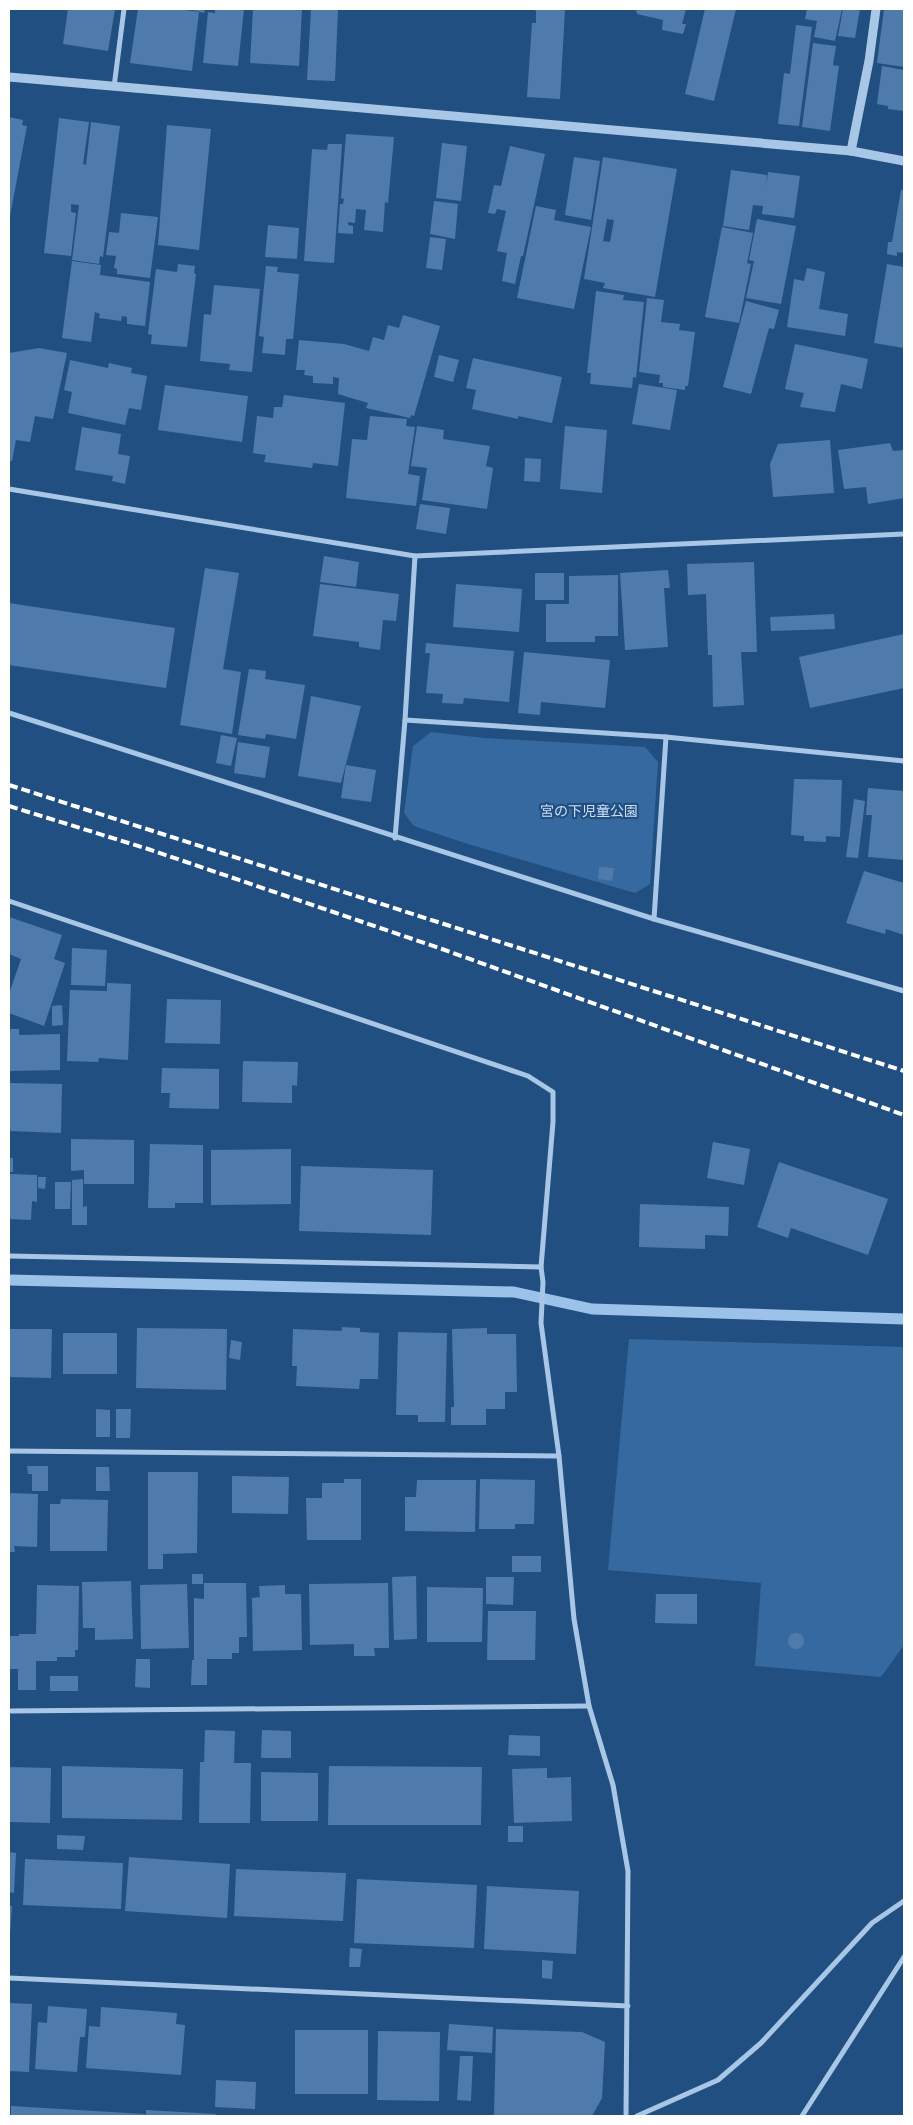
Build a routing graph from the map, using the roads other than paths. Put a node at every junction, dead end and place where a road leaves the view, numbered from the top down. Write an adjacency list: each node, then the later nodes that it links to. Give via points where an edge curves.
1 (124, 9): 4 (street)
2 (876, 9): 5 (street)
3 (9, 77): 4 (street)
4 (114, 87): 5 (street)
5 (851, 151): 6 (street)
6 (904, 161)
7 (9, 489): 9 (street)
8 (904, 534): 9 (street)
9 (415, 556): 11 (street)
10 (9, 713): 14 (street)
11 (405, 720): 12 (street); 14 (street)
12 (666, 738): 13 (street); 16 (street)
13 (904, 761)
14 (395, 838): 16 (street)
15 (9, 901): 19 (street, via 528,1076 553,1092)
16 (654, 919): 17 (street)
17 (904, 991)
18 (9, 1256): 19 (street)
19 (541, 1267): 21 (street, via 541,1323)
20 (9, 1451): 21 (street)
21 (559, 1456): 22 (street, via 574,1619)
22 (589, 1706): 23 (street); 27 (street, via 613,1785 628,1871)
23 (9, 1711)
24 (904, 1900): 29 (street, via 872,1923 761,2043 718,2080)
25 (904, 1958): 30 (street)
26 (9, 1978): 27 (street)
27 (628, 2006): 28 (street)
28 (626, 2116)
29 (638, 2116)
30 (802, 2116)

